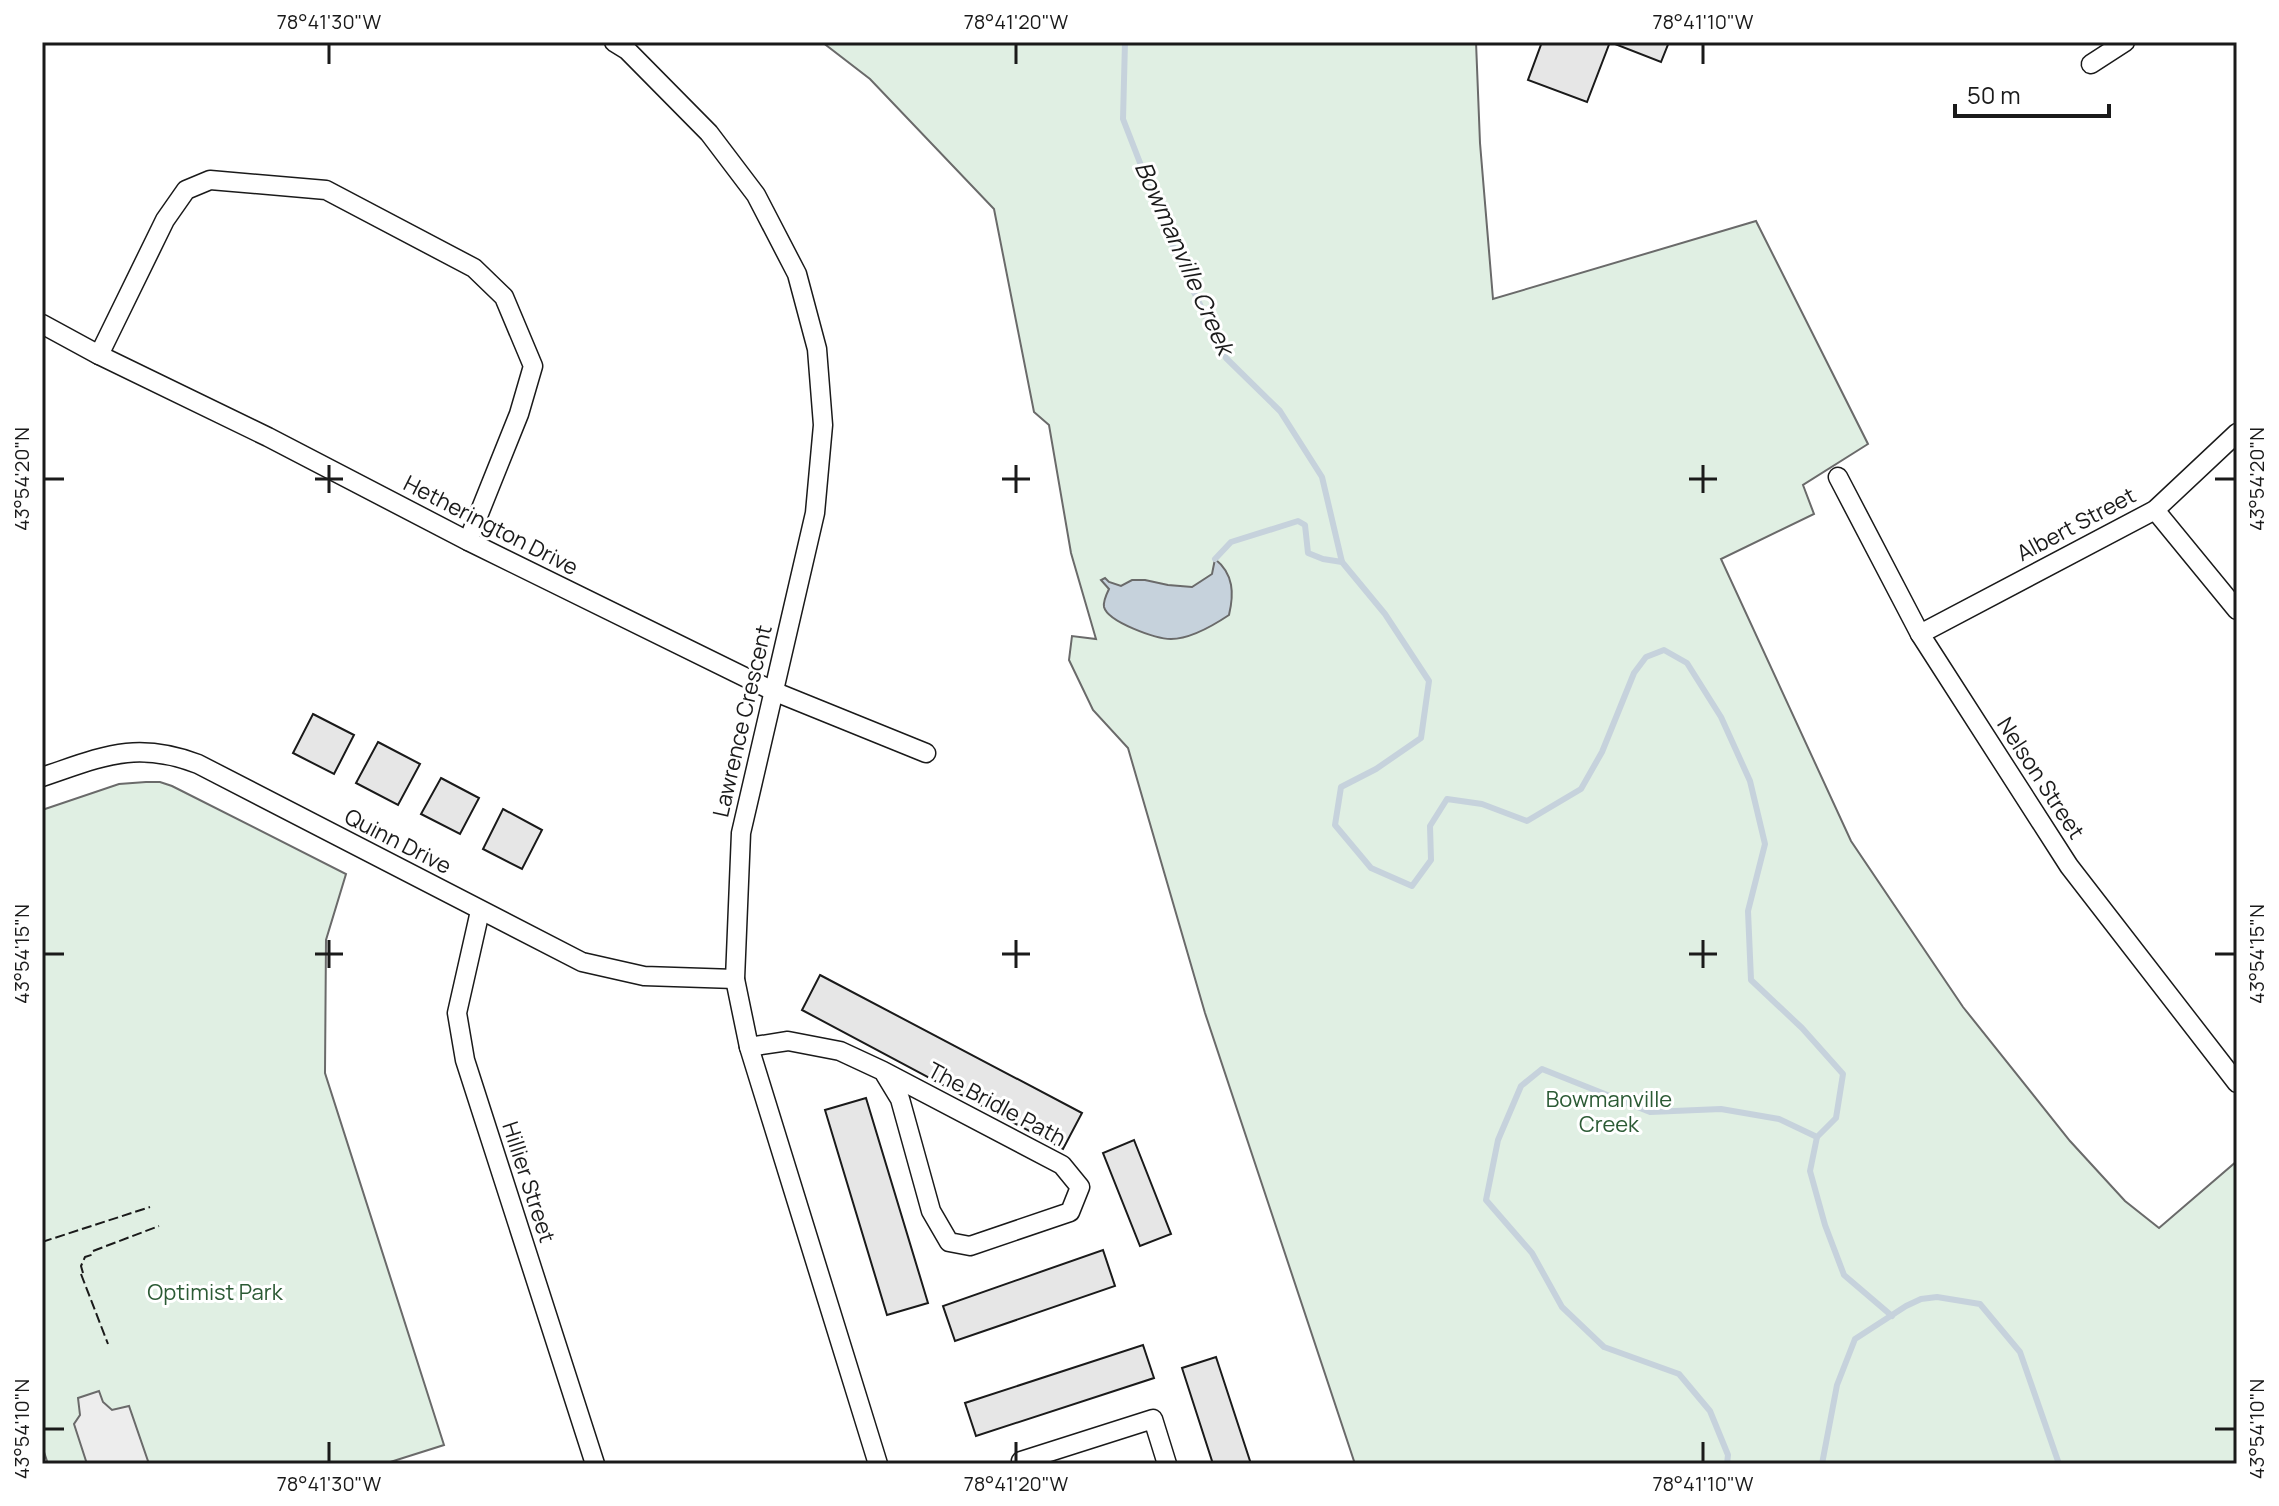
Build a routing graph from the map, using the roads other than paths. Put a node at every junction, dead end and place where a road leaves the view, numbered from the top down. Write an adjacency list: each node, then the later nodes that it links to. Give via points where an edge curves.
1 (614, 42): 12 (street, Lawrence Crescent, via 709,133 756,195 797,274 817,349 823,425 815,513)
2 (2125, 42): 3 (street)
3 (2091, 64)
4 (42, 324): 5 (street, Hetherington Drive)
5 (99, 355): 9 (street, Hetherington Drive); 9 (street, via 165,220 186,190 210,180 326,190 474,268 504,297 533,366)
6 (2237, 433): 8 (street, Albert Street)
7 (1838, 477): 11 (street, Nelson Street)
8 (2155, 510): 10 (street); 11 (street, Albert Street)
9 (468, 541): 12 (street, Hetherington Drive)
10 (2237, 610)
11 (1920, 634): 19 (street, Nelson Street, via 2069,866)
12 (773, 691): 13 (street, Hetherington Drive); 16 (street, Lawrence Crescent, via 741,833)
13 (926, 753)
14 (42, 777): 15 (street, Quinn Drive, via 121,752 174,755)
15 (480, 911): 16 (street, Quinn Drive, via 582,962 644,976); 20 (street, Hillier Street, via 457,1013 465,1060)
16 (735, 979): 17 (street, Lawrence Crescent)
17 (749, 1047): 18 (street, The Bridle Path, via 788,1041 840,1051); 21 (street, Lawrence Crescent)
18 (883, 1071): 18 (street, The Bridle Path, via 900,1099 931,1211 949,1242 970,1246 1070,1212 1080,1187 1062,1165)
19 (2237, 1083)
20 (595, 1464)
21 (878, 1464)
22 (1022, 1464): 23 (street, via 1153,1419)
23 (1167, 1464)

